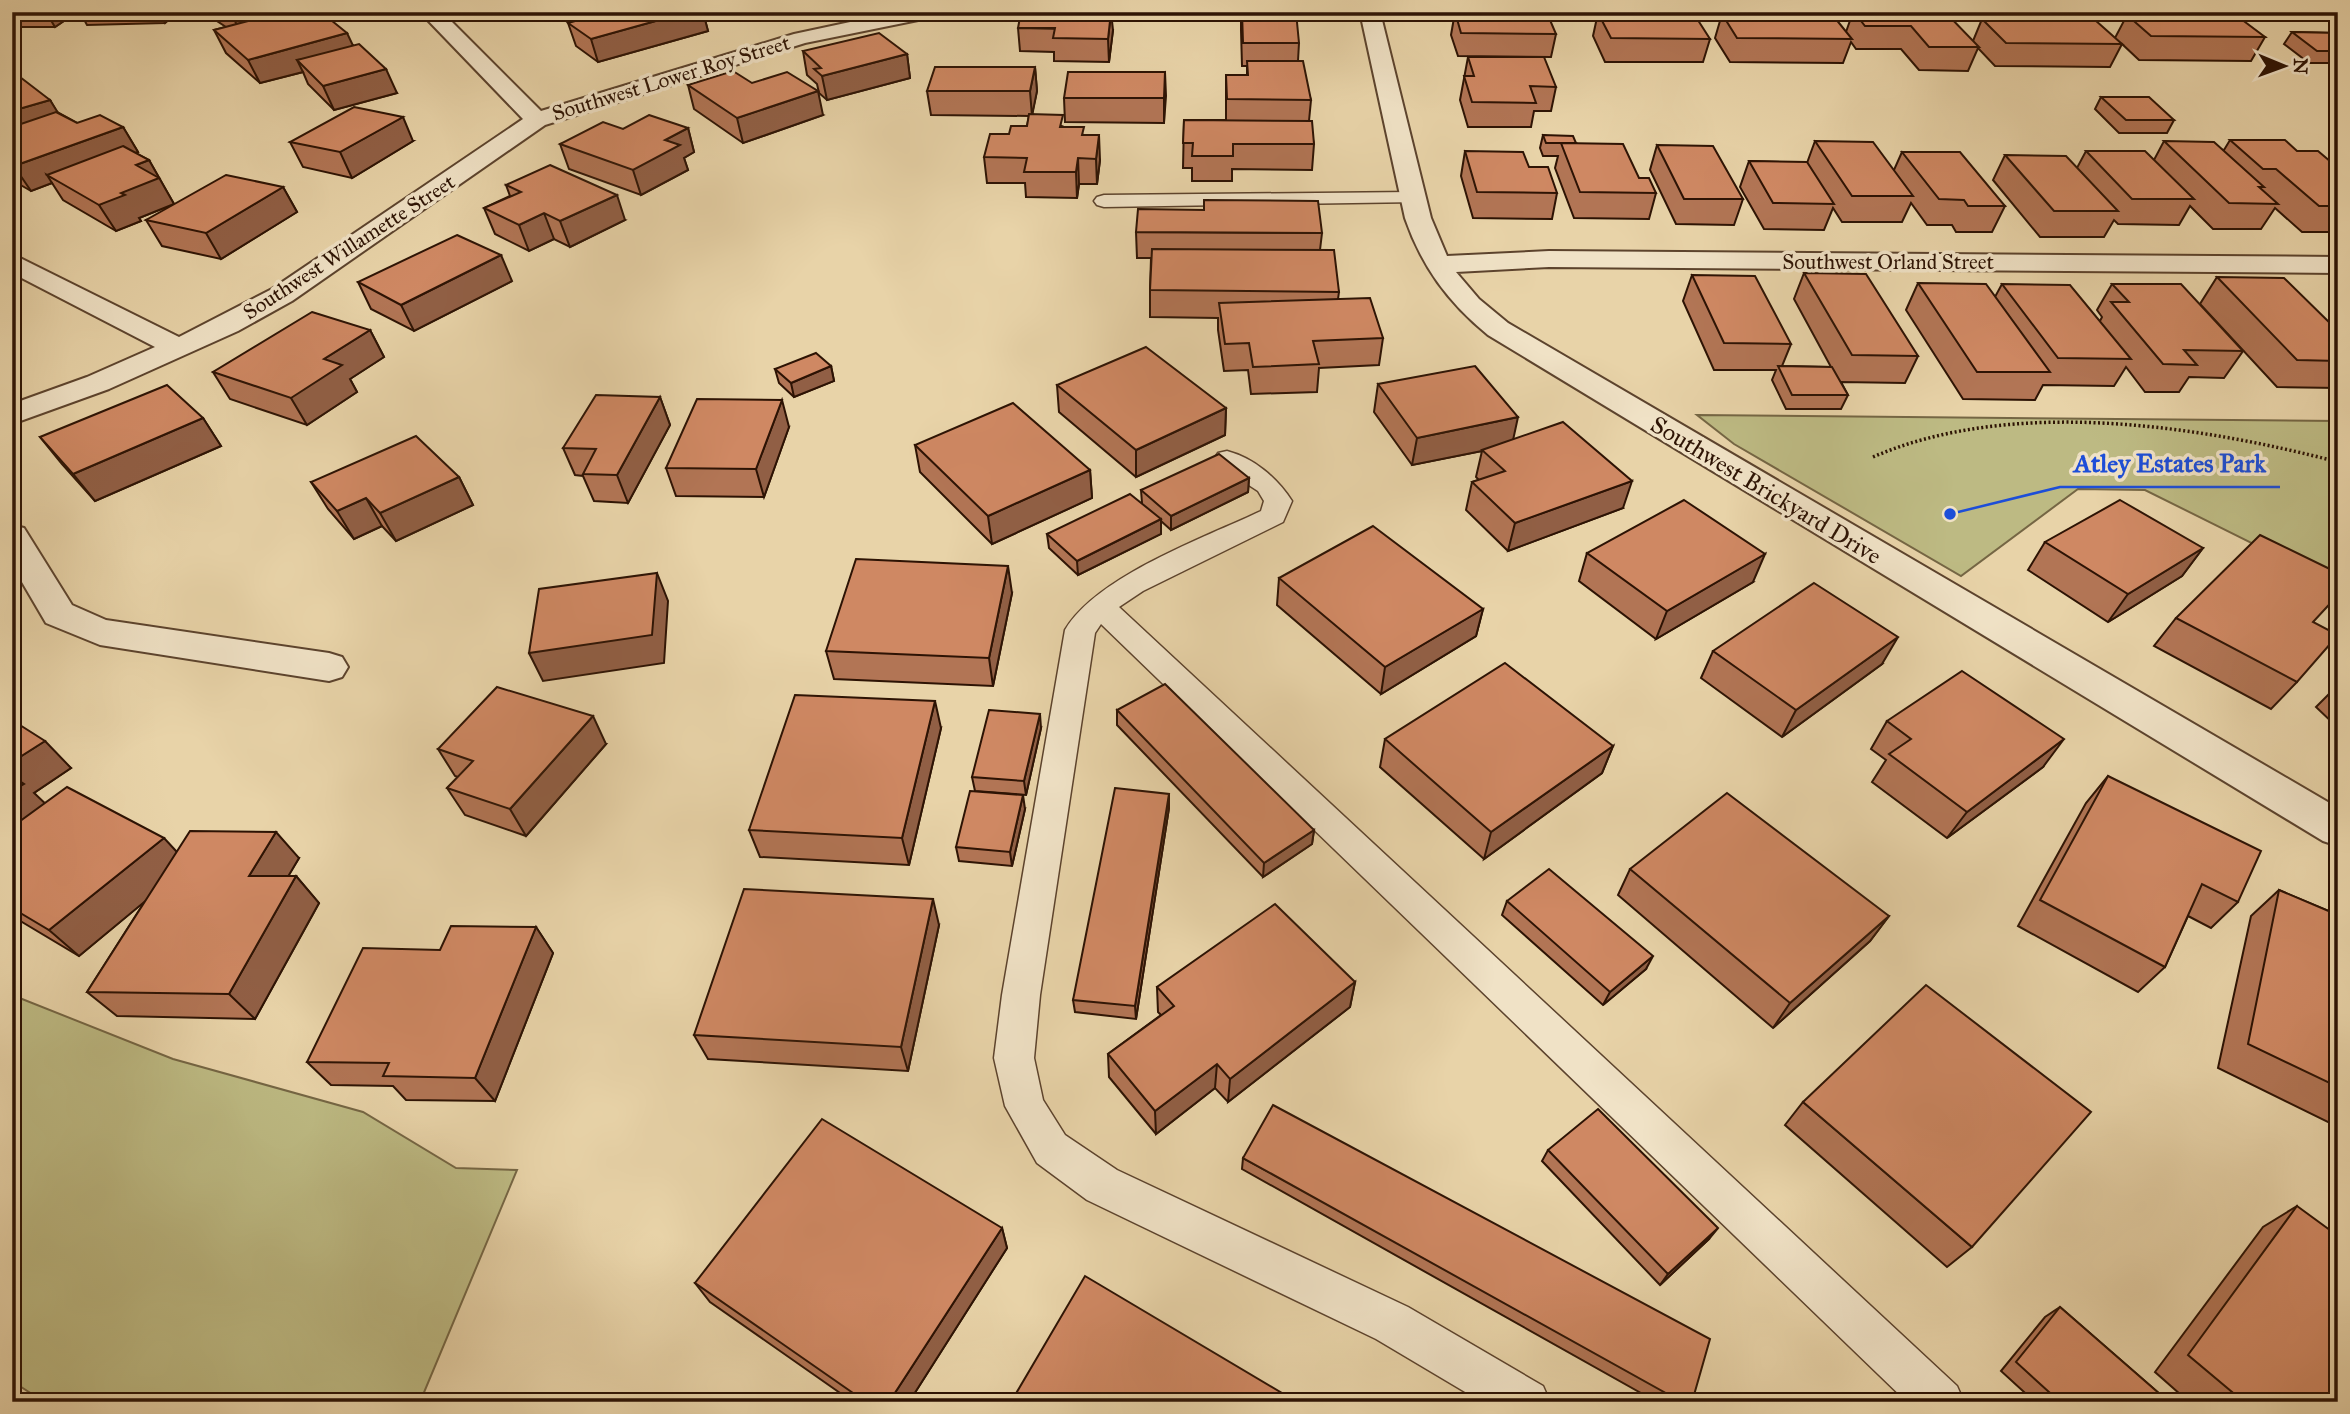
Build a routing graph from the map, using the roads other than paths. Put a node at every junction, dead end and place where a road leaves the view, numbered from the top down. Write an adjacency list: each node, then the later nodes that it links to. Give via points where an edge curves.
1 (430, 12): 4 (street)
2 (928, 12): 4 (street, Southwest Lower Roy Street, via 801,38)
3 (1370, 12): 5 (street, Southwest Brickyard Drive)
4 (537, 120): 10 (street, Southwest Willamette Street, via 282,295)
5 (1412, 198): 6 (lane); 8 (street, Southwest Brickyard Drive)
6 (1104, 201)
7 (12, 262): 10 (street)
8 (1438, 265): 9 (street, Southwest Orland Street, via 1574,259); 16 (street, Southwest Brickyard Drive, via 1450,288 1497,329)
9 (2338, 265)
10 (178, 348): 11 (street, Southwest Willamette Street)
11 (12, 415)
12 (1227, 460): 14 (lane, via 1268,485 1279,501 1273,516 1133,584)
13 (12, 536): 15 (street, via 59,614 100,632)
14 (1100, 606): 17 (lane, via 1080,630 1021,995 1014,1059 1025,1106 1051,1149 1102,1185 1392,1323); 18 (lane)
15 (329, 667)
16 (2338, 830)
17 (1527, 1402)
18 (1941, 1402)

